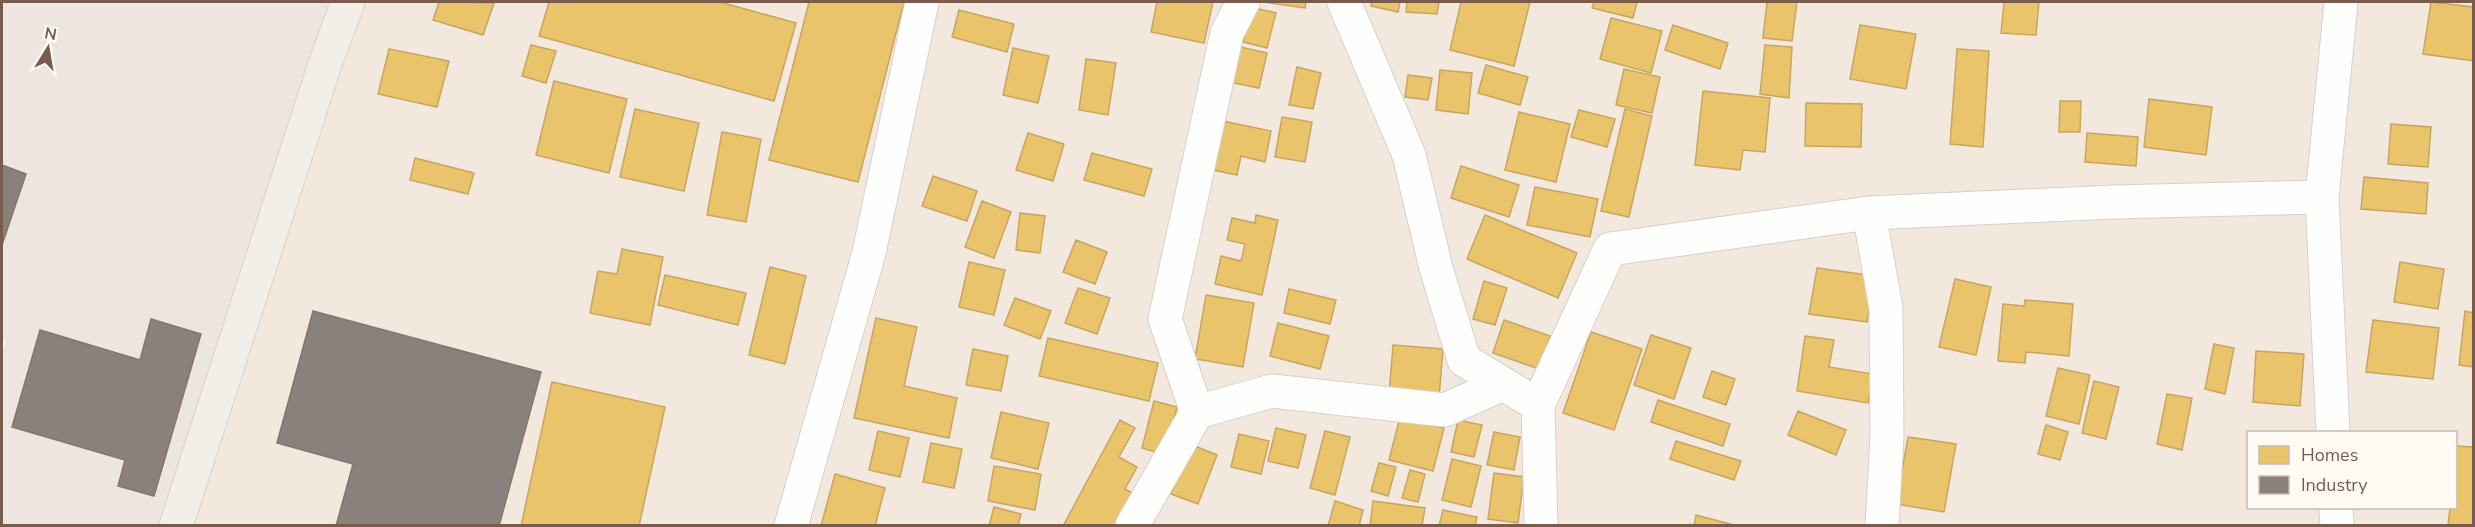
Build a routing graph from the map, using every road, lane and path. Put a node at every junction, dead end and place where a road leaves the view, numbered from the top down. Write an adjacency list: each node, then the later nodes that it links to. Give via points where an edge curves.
1 (348, 2): 13 (main road)
2 (922, 2): 14 (street, via 869,253)
3 (1243, 2): 10 (street, via 1227,33 1165,319)
4 (1344, 2): 8 (street, via 1409,155 1436,268 1464,360)
5 (2341, 2): 6 (street)
6 (2322, 197): 7 (street); 11 (street)
7 (1869, 213): 9 (street, via 1610,249); 17 (street, via 1886,308 1887,436)
8 (1503, 384): 9 (street); 10 (street, via 1445,410 1272,391)
9 (1538, 405): 16 (street)
10 (1197, 412): 15 (street)
11 (2333, 431)
12 (2336, 509): 18 (street)
13 (176, 525)
14 (791, 525)
15 (1132, 525)
16 (1541, 525)
17 (1882, 525)
18 (2337, 525)

